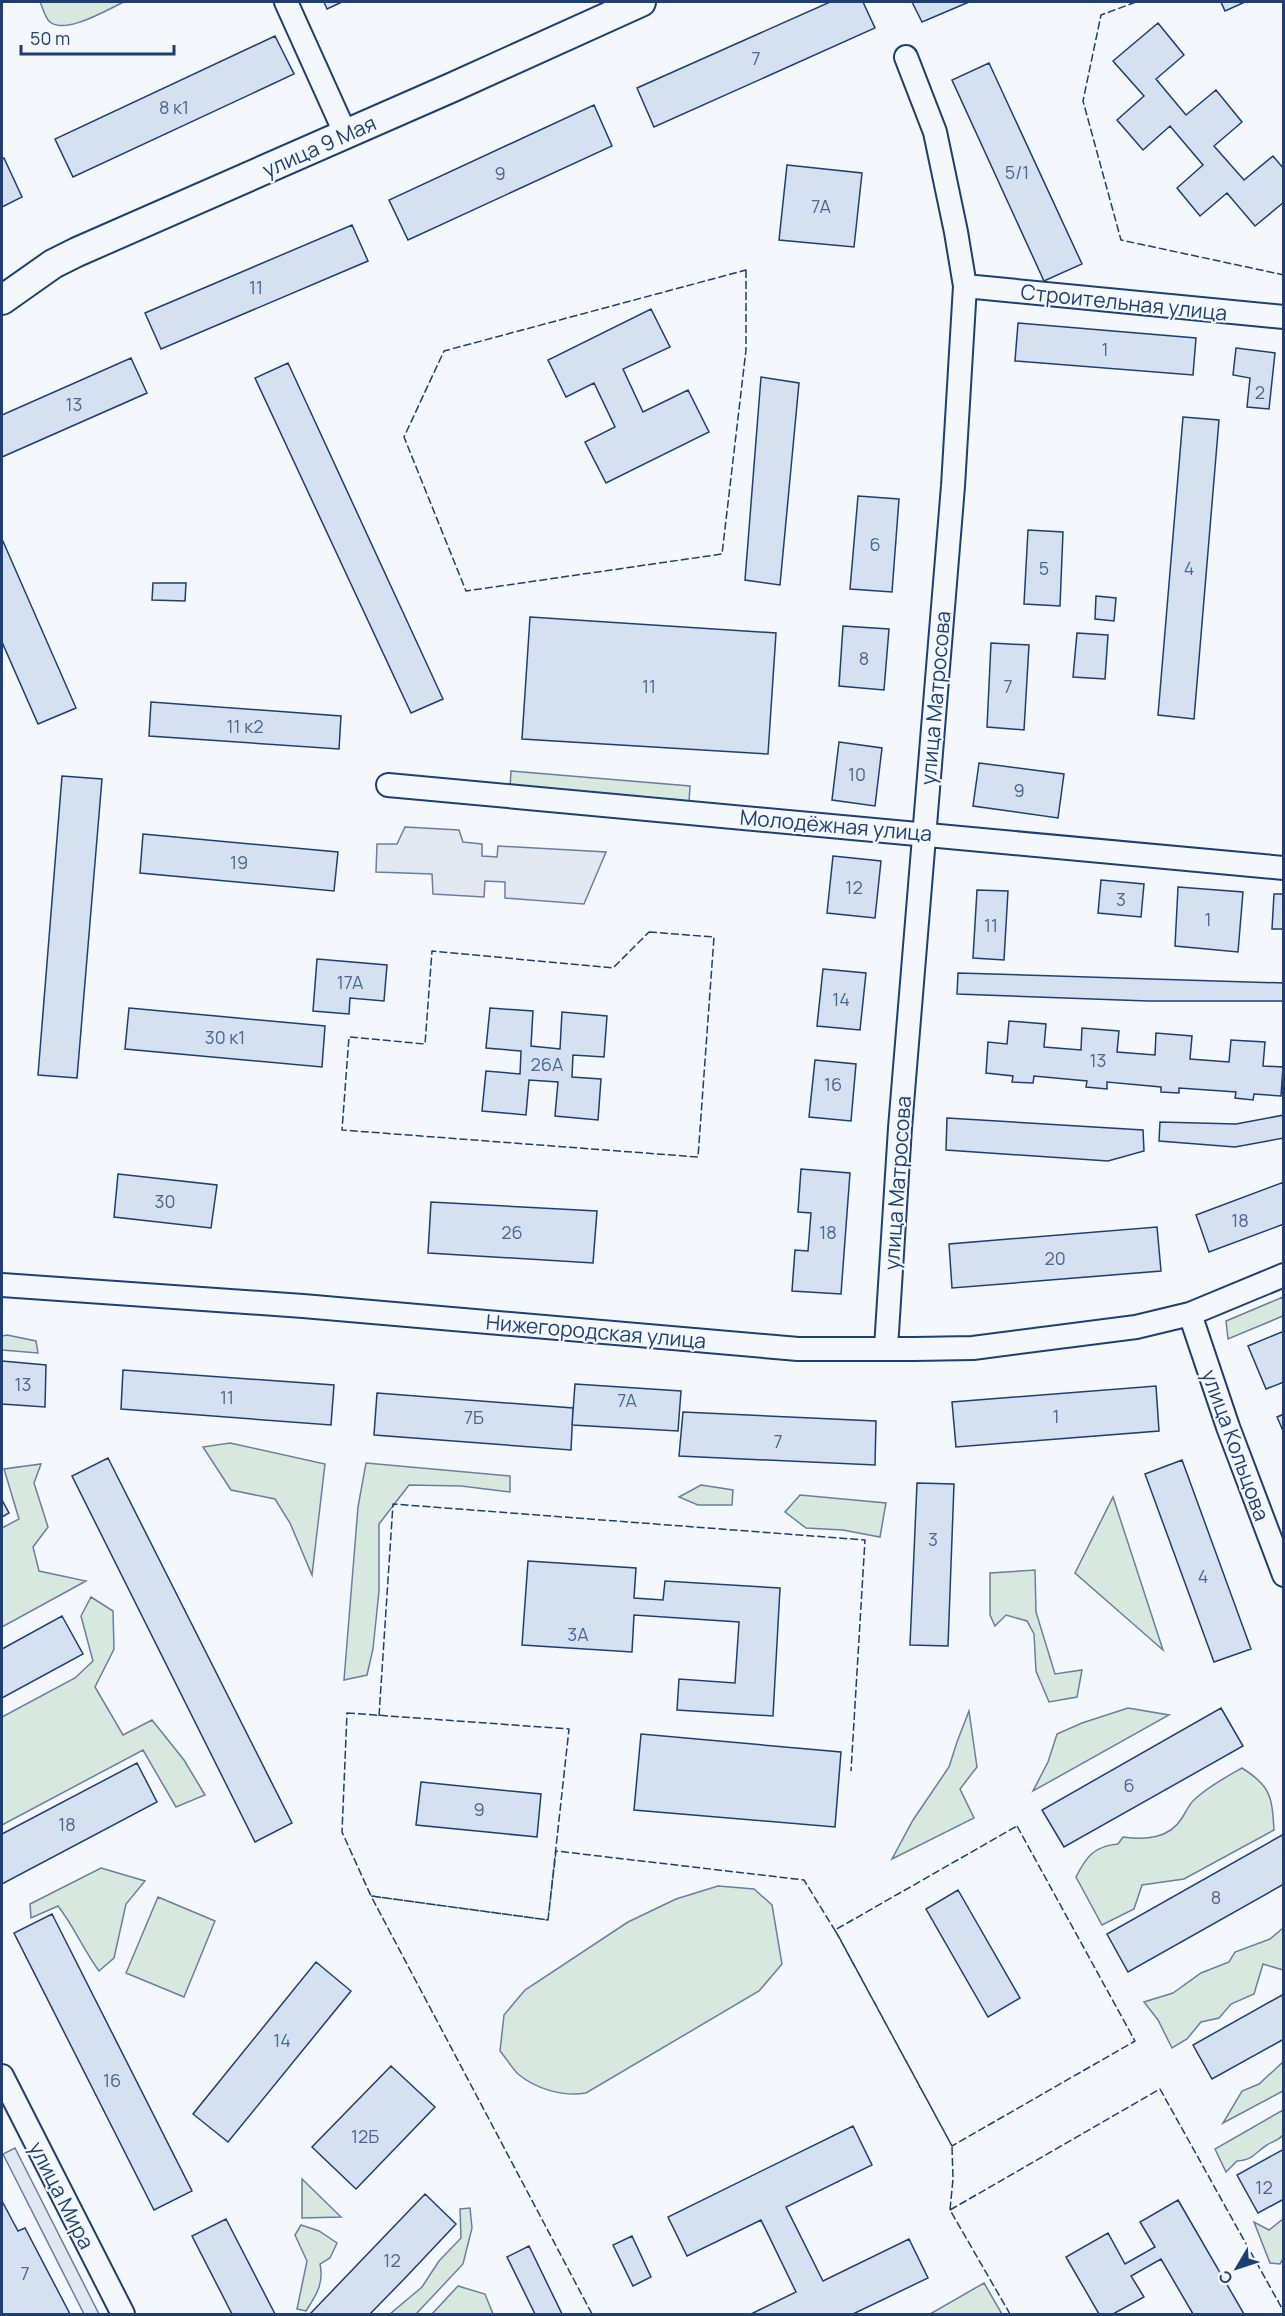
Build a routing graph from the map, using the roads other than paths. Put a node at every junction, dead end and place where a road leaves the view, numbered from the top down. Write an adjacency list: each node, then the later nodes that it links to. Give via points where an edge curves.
1 (286, 2): 4 (street)
2 (641, 2): 4 (main road, улица 9 Мая)
3 (906, 57): 5 (street, улица Матросова, via 935,132)
4 (346, 135): 6 (main road, улица 9 Мая, via 77,252)
5 (965, 286): 7 (street, Строительная улица); 9 (street, улица Матросова)
6 (2, 300)
7 (1284, 317)
8 (388, 785): 9 (street, Молодёжная улица)
9 (924, 833): 10 (street, Молодёжная улица); 14 (street, улица Матросова)
10 (1284, 868)
11 (1284, 1275): 13 (street, Нижегородская улица)
12 (2, 1285): 14 (street, Нижегородская улица, via 314,1306 798,1349)
13 (1190, 1314): 14 (street, Нижегородская улица, via 1136,1327 973,1348); 15 (street, улица Кольцова)
14 (886, 1348)
15 (1284, 1575)
16 (2, 2076): 17 (street, улица Мира)
17 (123, 2314)

